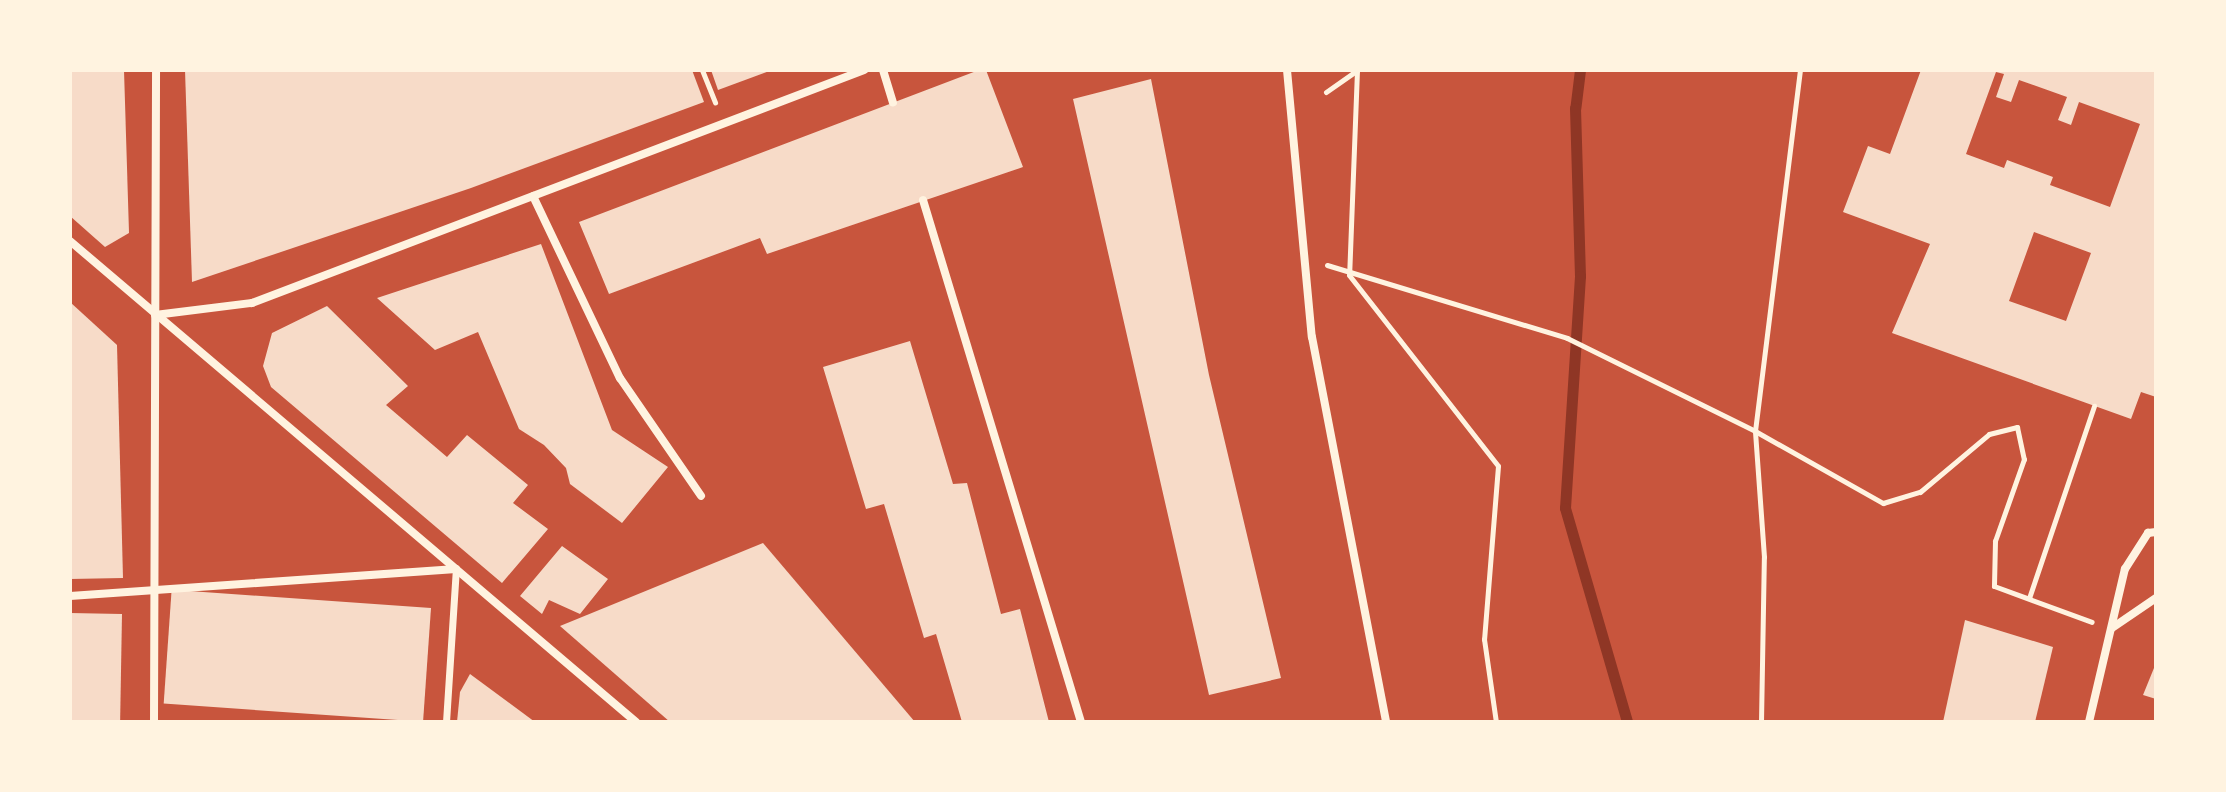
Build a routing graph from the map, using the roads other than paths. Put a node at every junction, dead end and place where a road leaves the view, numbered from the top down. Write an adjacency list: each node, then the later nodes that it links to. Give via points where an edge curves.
1 (156, 70): 9 (street)
2 (864, 70): 6 (street)
3 (883, 70): 5 (street)
4 (1287, 70): 21 (street, via 1312,337)
5 (893, 103)
6 (533, 196): 9 (street, via 245,305); 10 (street, via 620,378)
7 (923, 200): 20 (street)
8 (70, 241): 9 (street)
9 (155, 315): 12 (street); 13 (street)
10 (701, 496)
11 (2156, 532): 16 (street, via 2148,533 2125,569)
12 (456, 569): 13 (street); 18 (street); 19 (street)
13 (156, 593): 14 (street); 17 (street)
14 (70, 596)
15 (2156, 598): 16 (street)
16 (2111, 629): 22 (street)
17 (154, 722)
18 (446, 722)
19 (636, 722)
20 (1081, 722)
21 (1386, 722)
22 (2089, 722)

